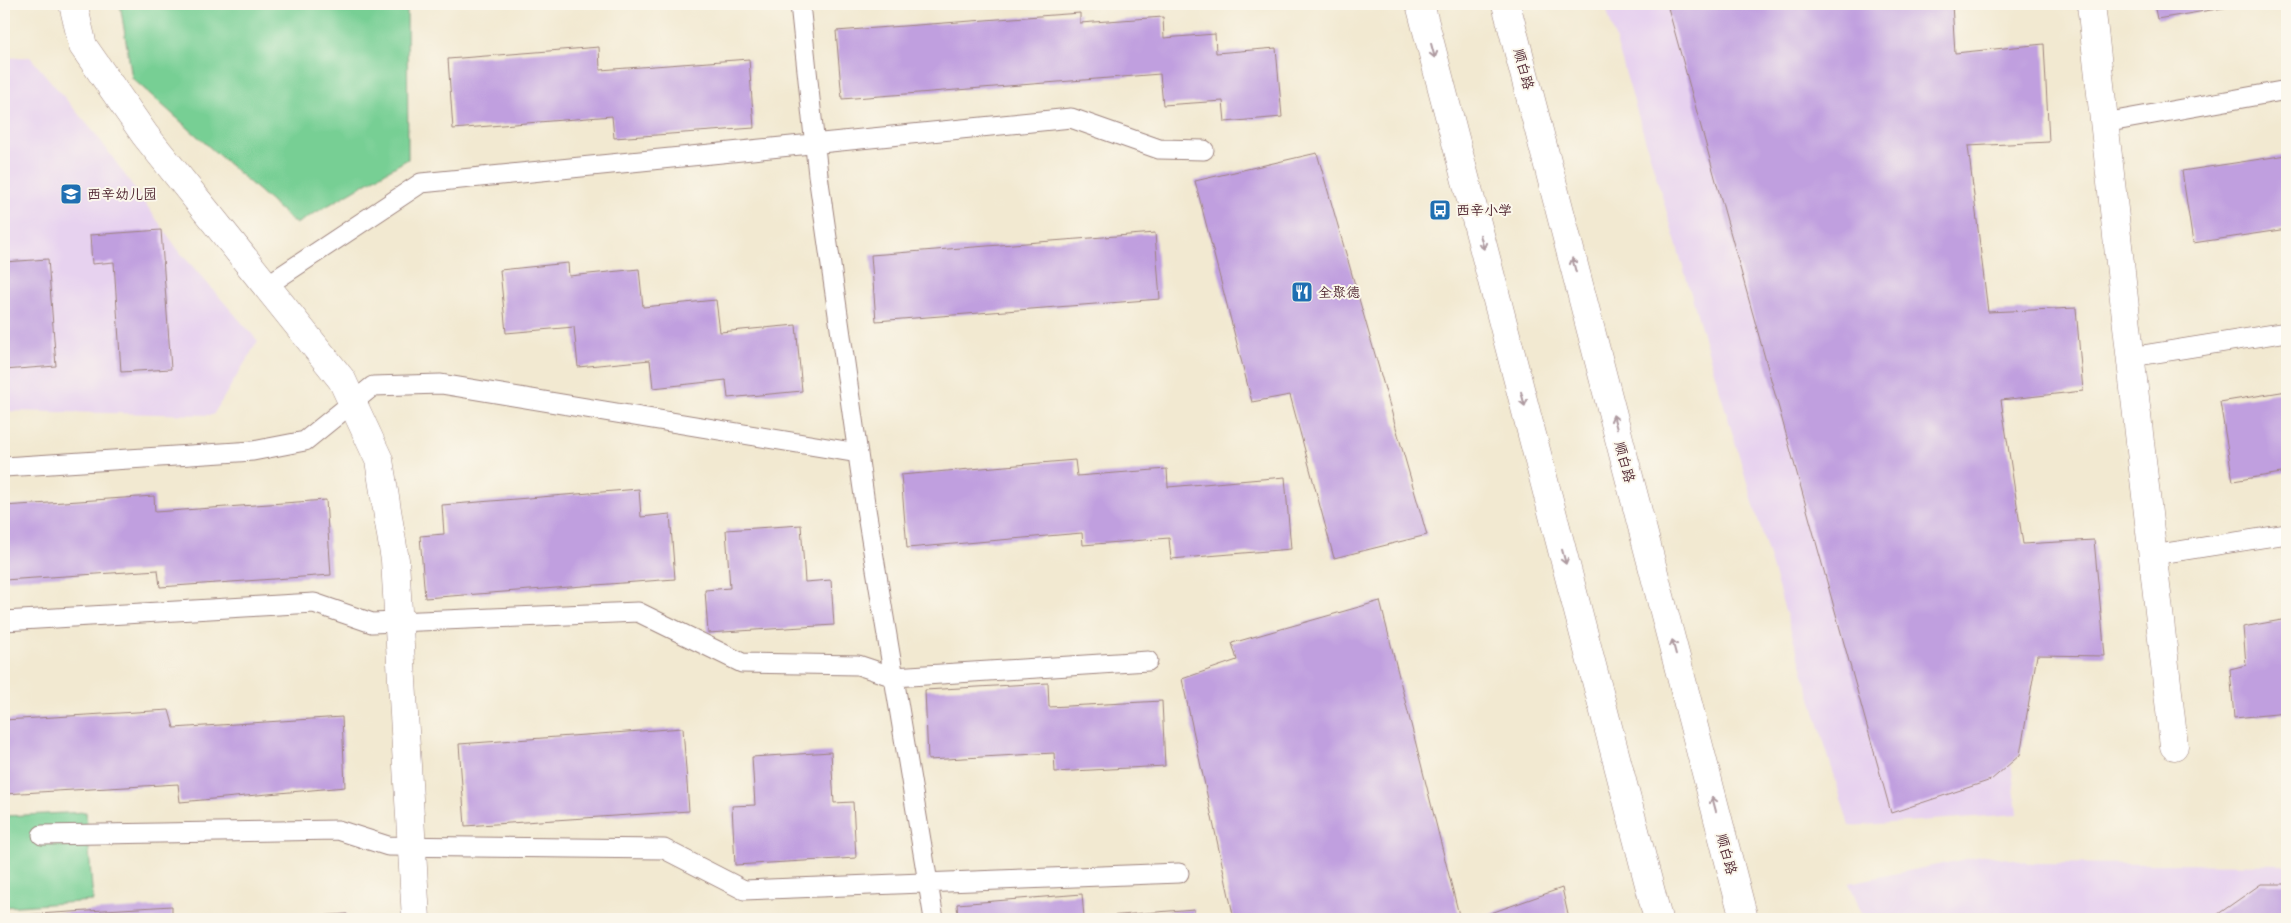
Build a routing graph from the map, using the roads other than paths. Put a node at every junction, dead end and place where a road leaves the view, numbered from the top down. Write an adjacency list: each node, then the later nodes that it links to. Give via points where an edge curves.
1 (73, 4): 10 (main road, via 83,46 145,135)
2 (800, 4): 8 (lane)
3 (1420, 4): 29 (main road, one-way to 29)
4 (1506, 4): 30 (main road, 顺白路, one-way to 4)
5 (2091, 4): 7 (main road)
6 (2287, 90): 7 (lane)
7 (2104, 123): 12 (main road)
8 (814, 144): 9 (lane, via 1071,118 1159,149); 10 (lane, via 421,183); 14 (lane)
9 (1204, 150)
10 (266, 286): 13 (main road, via 342,380)
11 (2287, 332): 12 (lane)
12 (2131, 357): 17 (main road)
13 (353, 402): 14 (lane, via 373,386 441,384); 15 (lane, via 306,441 253,451); 19 (main road, via 379,460 395,560)
14 (858, 453): 21 (lane)
15 (4, 467)
16 (2287, 534): 17 (lane)
17 (2153, 555): 22 (main road)
18 (4, 621): 19 (lane, via 314,603 372,623)
19 (398, 622): 21 (lane, via 638,612 742,663 858,665); 24 (main road)
20 (1148, 661): 21 (lane)
21 (894, 677): 26 (lane)
22 (2174, 746)
23 (42, 835): 24 (lane, via 338,830 388,846)
24 (412, 846): 26 (lane, via 664,849 744,890); 27 (main road)
25 (1179, 873): 26 (lane)
26 (928, 883): 28 (lane)
27 (416, 919)
28 (934, 919)
29 (1658, 919)
30 (1744, 919)

